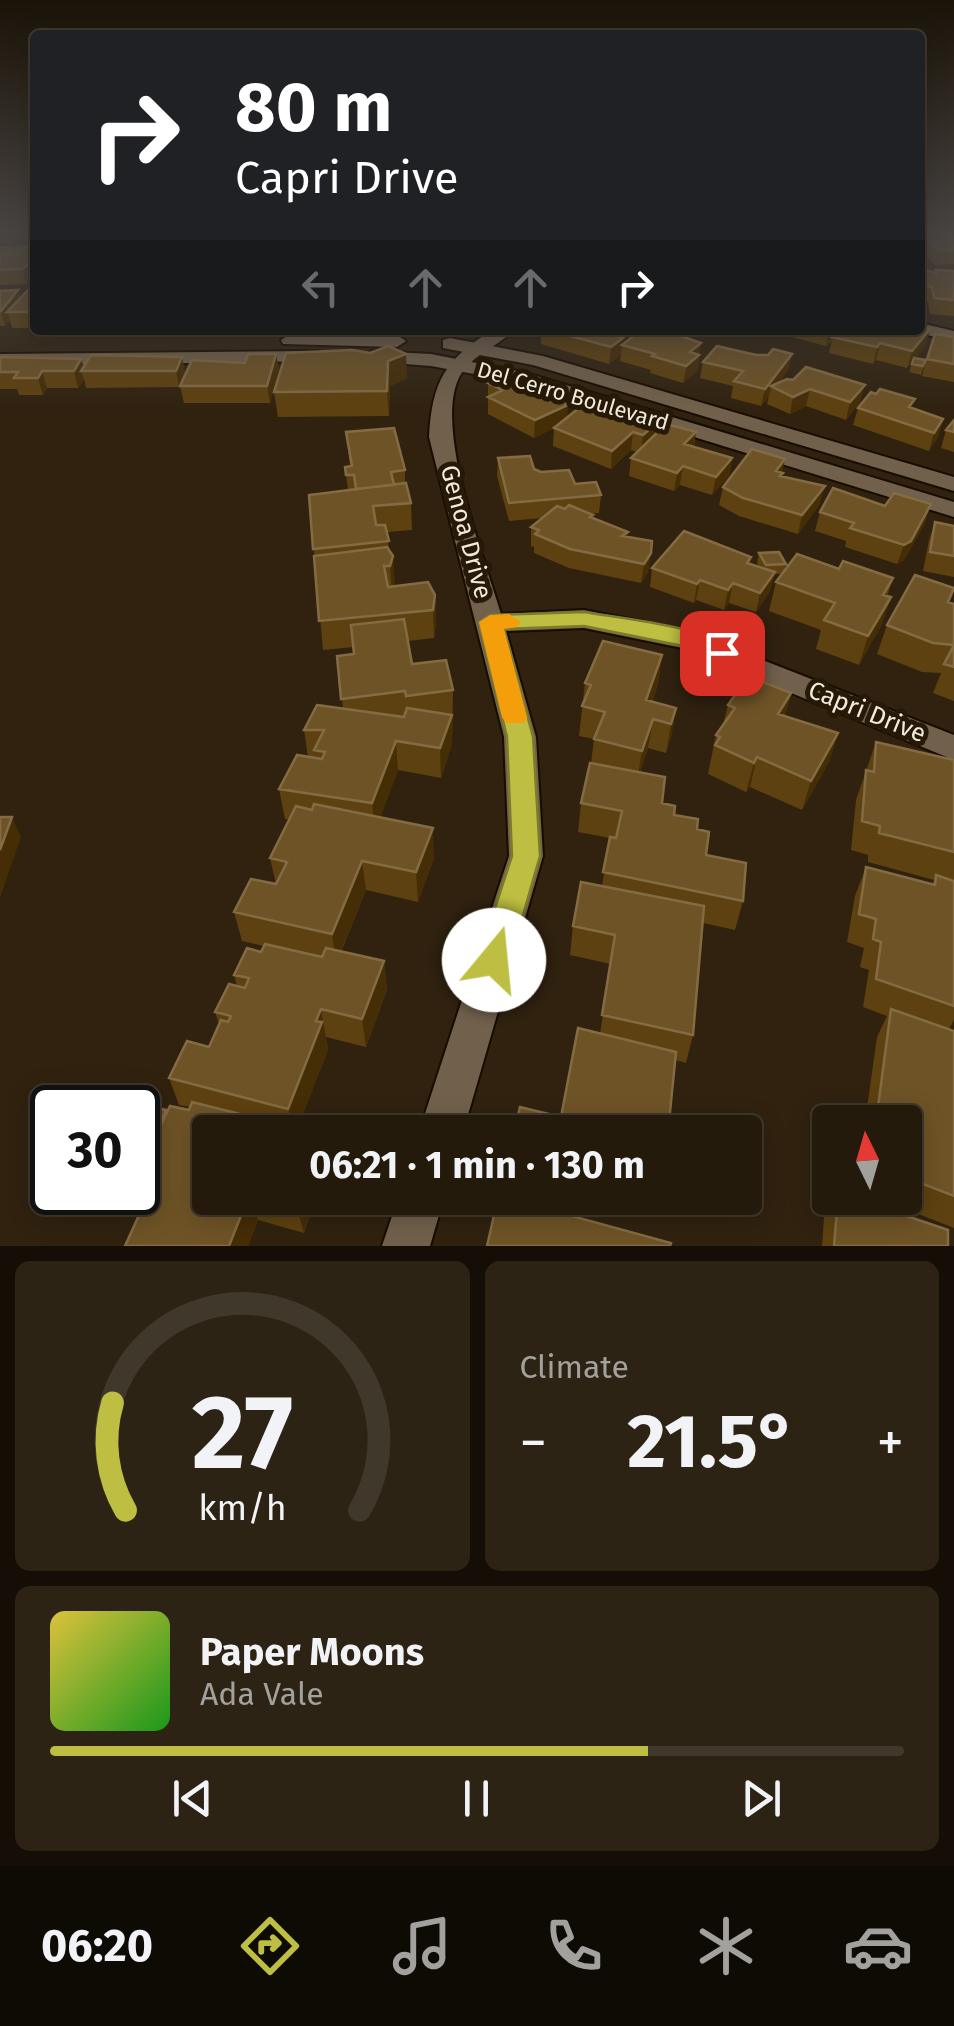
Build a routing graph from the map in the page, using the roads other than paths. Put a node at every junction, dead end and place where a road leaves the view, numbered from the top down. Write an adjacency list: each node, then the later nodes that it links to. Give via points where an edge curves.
1 (925, 329): 3 (street)
2 (498, 335): 5 (street)
3 (954, 336)
4 (0, 342): 5 (street, Del Cerro Boulevard, via 375,340)
5 (469, 356): 6 (street, Del Cerro Boulevard); 7 (street, Del Cerro Boulevard, via 536,360); 8 (street, Del Cerro Boulevard); 9 (street, Genoa Drive, via 440,393 440,437)
6 (0, 360)
7 (954, 484)
8 (954, 510)
9 (490, 622): 10 (street, Capri Drive, via 584,619 689,640); 11 (street, Genoa Drive, via 520,737 526,856)
10 (954, 748)
11 (445, 1115)
12 (415, 1215): 13 (street)
13 (406, 1246)

